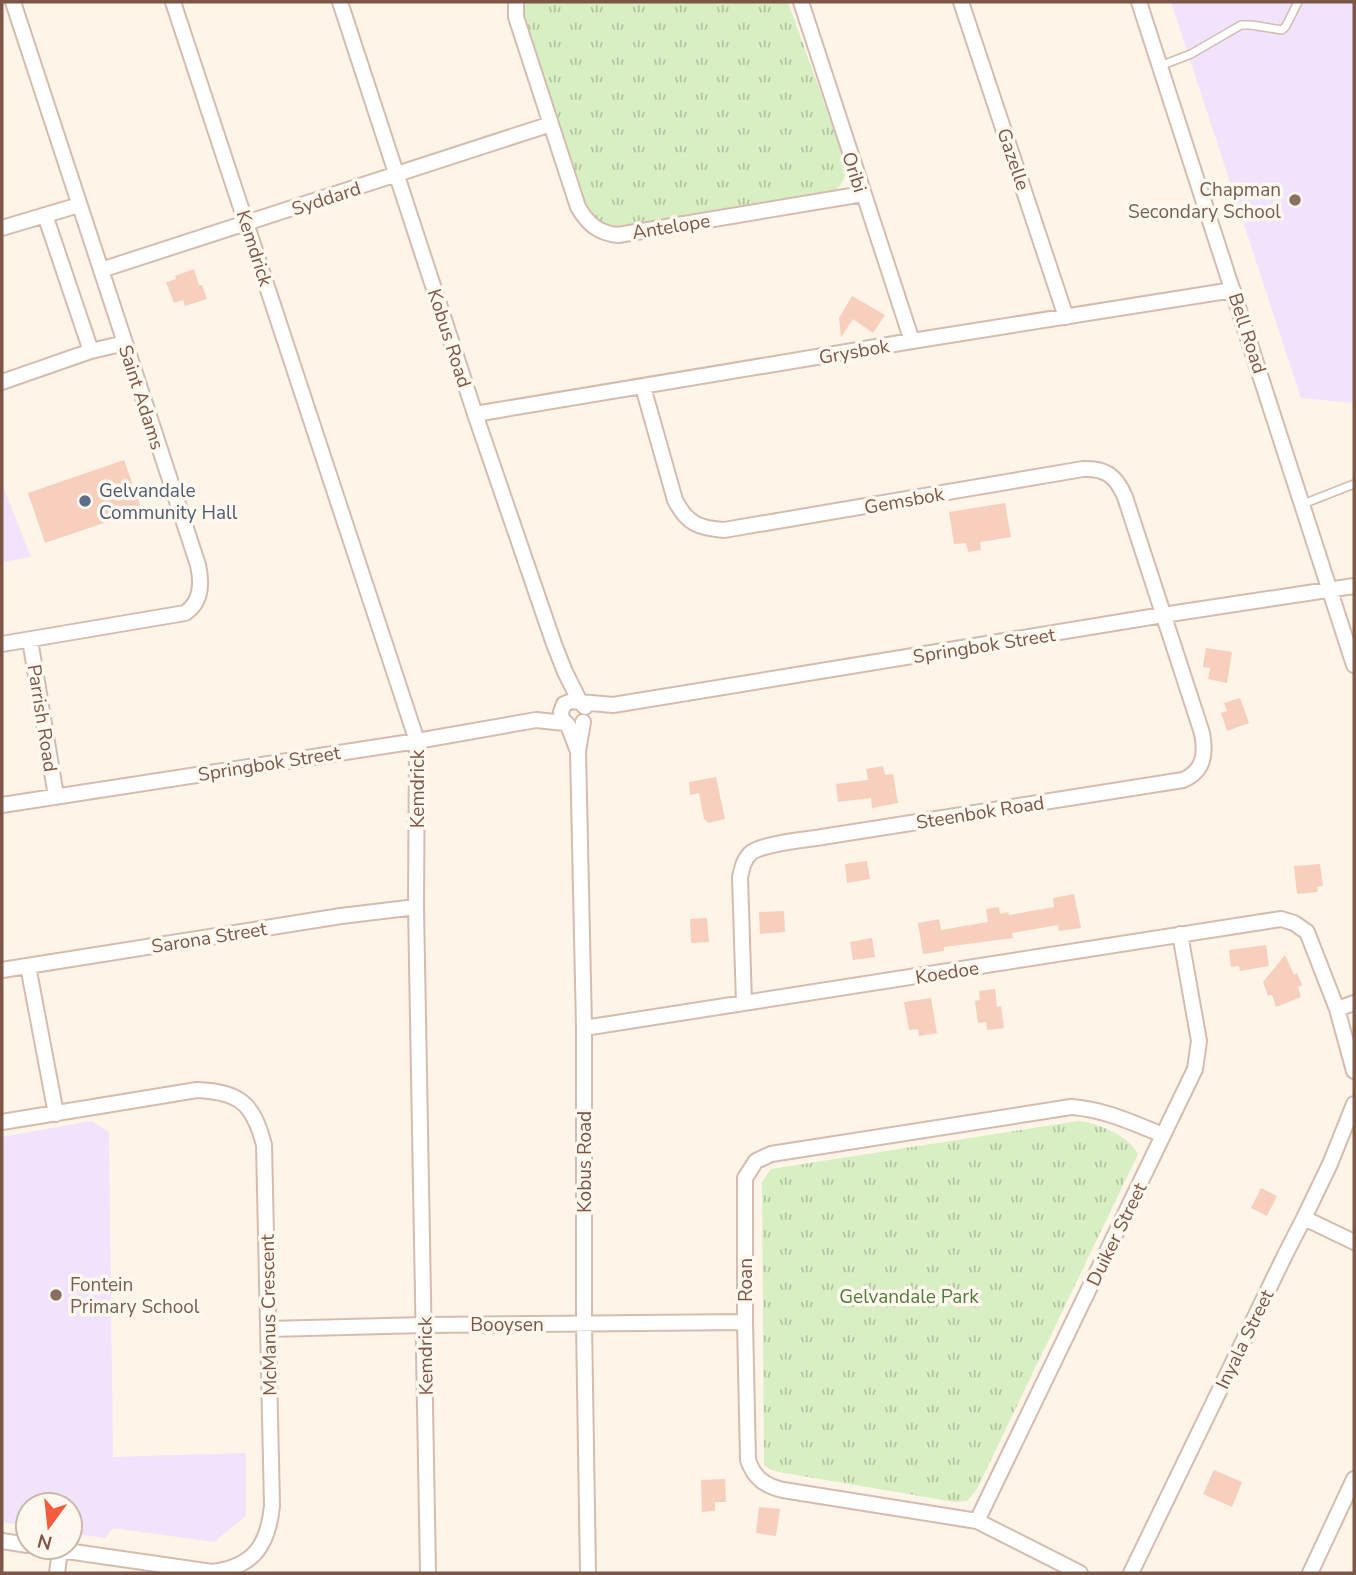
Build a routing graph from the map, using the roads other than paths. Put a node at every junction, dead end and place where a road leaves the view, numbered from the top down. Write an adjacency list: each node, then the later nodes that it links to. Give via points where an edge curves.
1 (12, 2): 13 (street, Saint Adams)
2 (173, 2): 15 (street, Kemdrick)
3 (340, 2): 11 (street, Kobus Road)
4 (516, 2): 10 (street, Antelope, via 516,17)
5 (801, 2): 12 (street, Oribi)
6 (961, 2): 19 (street, Gazelle)
7 (1139, 2): 9 (street, Bell Road)
8 (1298, 2): 9 (lane, via 1282,30 1241,25)
9 (1160, 66): 18 (street, Bell Road)
10 (551, 124): 11 (street, Syddard); 12 (street, Antelope, via 578,207 588,223 609,234)
11 (398, 175): 15 (street, Syddard); 25 (street, Kobus Road)
12 (863, 194): 20 (street, Oribi)
13 (79, 205): 14 (street); 17 (street, Saint Adams)
14 (45, 215): 16 (street); 22 (street)
15 (247, 223): 17 (street, Syddard); 37 (street, Kemdrick)
16 (2, 228)
17 (101, 270): 21 (street, Saint Adams)
18 (1233, 290): 19 (street, Grysbok); 27 (street, Bell Road)
19 (1066, 317): 20 (street, Grysbok)
20 (912, 341): 24 (street, Grysbok)
21 (125, 343): 22 (street); 31 (street, Saint Adams, via 198,565 199,595 185,613)
22 (92, 351): 23 (street)
23 (2, 382)
24 (643, 387): 25 (street, Grysbok); 30 (street, Gemsbok, via 680,512 707,528 724,530 1083,469 1102,470 1114,478 1125,498)
25 (475, 414): 35 (street, Kobus Road, via 565,672)
26 (1354, 484): 27 (lane)
27 (1303, 504): 29 (street, Bell Road)
28 (1354, 586): 29 (street, Springbok Street)
29 (1329, 590): 30 (street, Springbok Street); 33 (street, Bell Road)
30 (1163, 615): 34 (street, Springbok Street); 45 (street, Steenbok Road, via 1205,746 1192,776 753,851 740,877)
31 (30, 640): 32 (street, Saint Adams); 39 (street, Parrish Road)
32 (2, 644)
33 (1354, 665)
34 (614, 705): 35 (street, Springbok Street); 36 (street)
35 (568, 712): 36 (street, via 576,726); 37 (street, Springbok Street); 38 (street, Kobus Road)
36 (585, 720): 38 (street)
37 (417, 741): 39 (street, Springbok Street); 41 (street, Kemdrick)
38 (578, 751): 48 (street, Kobus Road)
39 (56, 796): 40 (street, Springbok Street)
40 (2, 805)
41 (416, 907): 43 (street, Sarona Street); 58 (street, Kemdrick)
42 (1180, 934): 45 (street, Koedoe); 47 (street, Koedoe, via 1281,919 1294,923 1307,932); 53 (street, Duiker Street, via 1198,1054)
43 (28, 966): 44 (street, Sarona Street); 51 (street)
44 (2, 970)
45 (744, 1003): 48 (street, Koedoe)
46 (1354, 1003): 47 (street)
47 (1337, 1009): 49 (street)
48 (584, 1028): 57 (street, Kobus Road)
49 (1354, 1071)
50 (1354, 1104): 54 (street, Inyala Street)
51 (56, 1114): 52 (street, McManus Crescent); 59 (street, McManus Crescent, via 197,1090 233,1095 247,1106 260,1127 264,1145)
52 (2, 1122)
53 (1163, 1135): 56 (street, Roan, via 1110,1113 1071,1107 771,1154 756,1161 745,1178); 61 (street, Duiker Street)
54 (1304, 1218): 55 (street); 66 (street, Inyala Street)
55 (1354, 1242)
56 (745, 1322): 57 (street, Booysen); 61 (street, Roan, via 748,1460 755,1476 783,1490)
57 (584, 1324): 58 (street, Booysen); 64 (street, Kobus Road)
58 (424, 1325): 59 (street, Booysen); 63 (street, Kemdrick)
59 (269, 1329): 62 (street, McManus Crescent, via 272,1506 259,1549 237,1567 212,1572)
60 (1354, 1479): 67 (street)
61 (977, 1521): 65 (street, Roan)
62 (84, 1553)
63 (428, 1573)
64 (589, 1573)
65 (1080, 1573)
66 (1131, 1573)
67 (1310, 1573)

